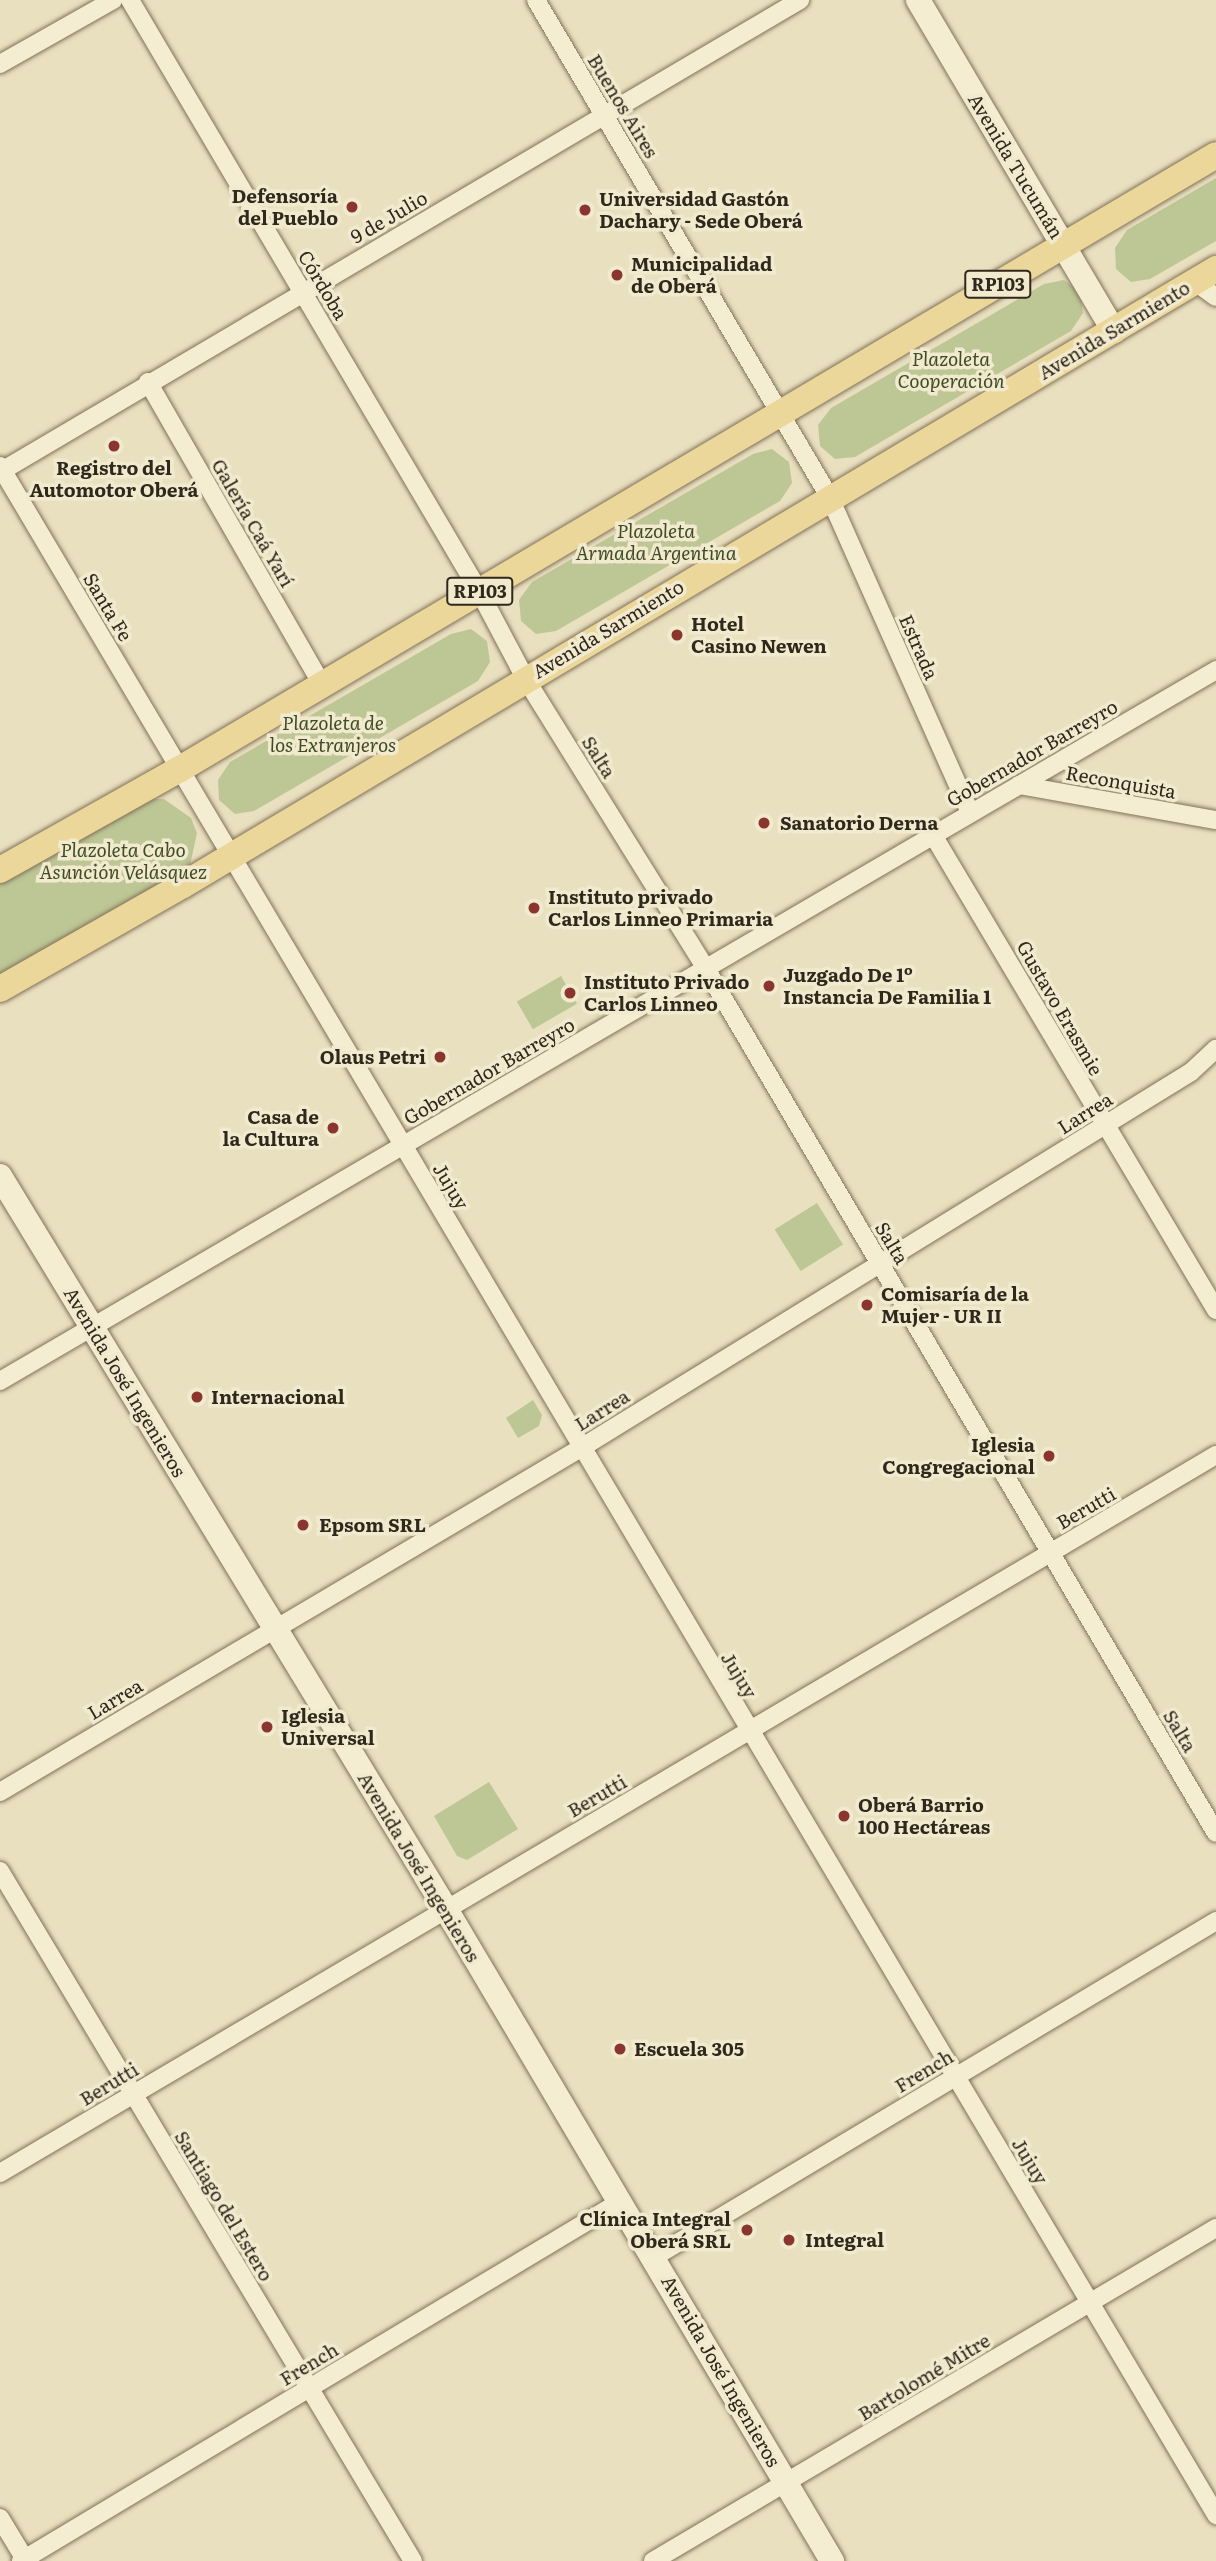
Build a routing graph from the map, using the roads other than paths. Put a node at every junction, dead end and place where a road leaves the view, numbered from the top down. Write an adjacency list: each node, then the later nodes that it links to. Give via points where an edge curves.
1 (113, 0): 6 (street)
2 (130, 0): 11 (street, Córdoba)
3 (537, 0): 7 (street, Buenos Aires)
4 (800, 0): 7 (street, 9 de Julio)
5 (918, 0): 9 (main road, Avenida Tucumán)
6 (0, 64)
7 (604, 115): 11 (street, 9 de Julio); 15 (street, Buenos Aires)
8 (1216, 155): 9 (main road, RP103)
9 (1063, 245): 13 (main road, Avenida Tucumán); 15 (main road, RP103)
10 (1205, 275): 12 (street); 13 (main road, Avenida Sarmiento)
11 (302, 292): 14 (street, 9 de Julio); 18 (street, Córdoba)
12 (1216, 297)
13 (1114, 331): 17 (main road, Avenida Sarmiento)
14 (148, 382): 16 (street, 9 de Julio); 21 (street, Galería Caá Yarí)
15 (781, 413): 17 (street, Buenos Aires); 18 (main road, RP103)
16 (1, 469): 22 (street, Santa Fe)
17 (830, 498): 20 (main road, Avenida Sarmiento); 24 (street, Estrada)
18 (479, 591): 20 (street, Córdoba); 21 (main road, RP103)
19 (1216, 670): 23 (street, Gobernador Barreyro)
20 (525, 678): 27 (main road, Avenida Sarmiento); 29 (street, Salta)
21 (322, 685): 22 (main road, RP103)
22 (180, 769): 27 (street, Santa Fe); 28 (main road, RP103)
23 (1019, 785): 24 (street, Gobernador Barreyro); 25 (street, Reconquista)
24 (970, 814): 26 (street, Gobernador Barreyro)
25 (1216, 820)
26 (933, 835): 29 (street, Gobernador Barreyro); 32 (street, Gustavo Erasmie)
27 (230, 853): 30 (main road, Avenida Sarmiento); 33 (street, Jujuy)
28 (0, 870)
29 (706, 969): 33 (street, Gobernador Barreyro); 35 (street, Salta)
30 (0, 989)
31 (1216, 1049): 32 (street, Larrea, via 1191,1072)
32 (1104, 1125): 35 (street, Larrea); 37 (street, Gustavo Erasmie)
33 (402, 1146): 39 (street, Gobernador Barreyro); 41 (street, Jujuy)
34 (0, 1176): 39 (main road, Avenida José Ingenieros)
35 (880, 1264): 41 (street, Larrea); 43 (street, Salta)
36 (1216, 1273): 37 (street)
37 (1200, 1283): 38 (street, Gustavo Erasmie)
38 (1216, 1310)
39 (92, 1327): 40 (street, Gobernador Barreyro); 44 (main road, Avenida José Ingenieros)
40 (0, 1381)
41 (581, 1448): 44 (street, Larrea); 45 (street, Jujuy)
42 (1216, 1455): 43 (street, Berutti)
43 (1051, 1553): 45 (street, Berutti); 47 (street, Salta)
44 (273, 1630): 46 (street, Larrea); 49 (main road, Avenida José Ingenieros)
45 (748, 1731): 49 (street, Berutti); 51 (street, Jujuy)
46 (0, 1792)
47 (1216, 1833)
48 (0, 1871): 52 (street, Santiago del Estero)
49 (446, 1909): 52 (street, Berutti); 54 (main road, Avenida José Ingenieros)
50 (1216, 1921): 51 (street, French)
51 (955, 2076): 56 (street, French); 57 (street, Jujuy)
52 (132, 2094): 53 (street, Berutti); 58 (street, Santiago del Estero)
53 (0, 2173)
54 (618, 2203): 56 (main road, Avenida José Ingenieros); 58 (street, French)
55 (1216, 2228): 57 (street, Bartolomé Mitre)
56 (654, 2257): 59 (main road, Avenida José Ingenieros)
57 (1090, 2303): 59 (street, Bartolomé Mitre); 60 (street, Jujuy)
58 (309, 2388): 62 (street, French); 63 (street, Santiago del Estero)
59 (786, 2483): 64 (street, Bartolomé Mitre); 65 (main road, Avenida José Ingenieros)
60 (1216, 2515)
61 (0, 2518): 62 (street)
62 (24, 2560)
63 (413, 2561)
64 (653, 2561)
65 (832, 2561)

